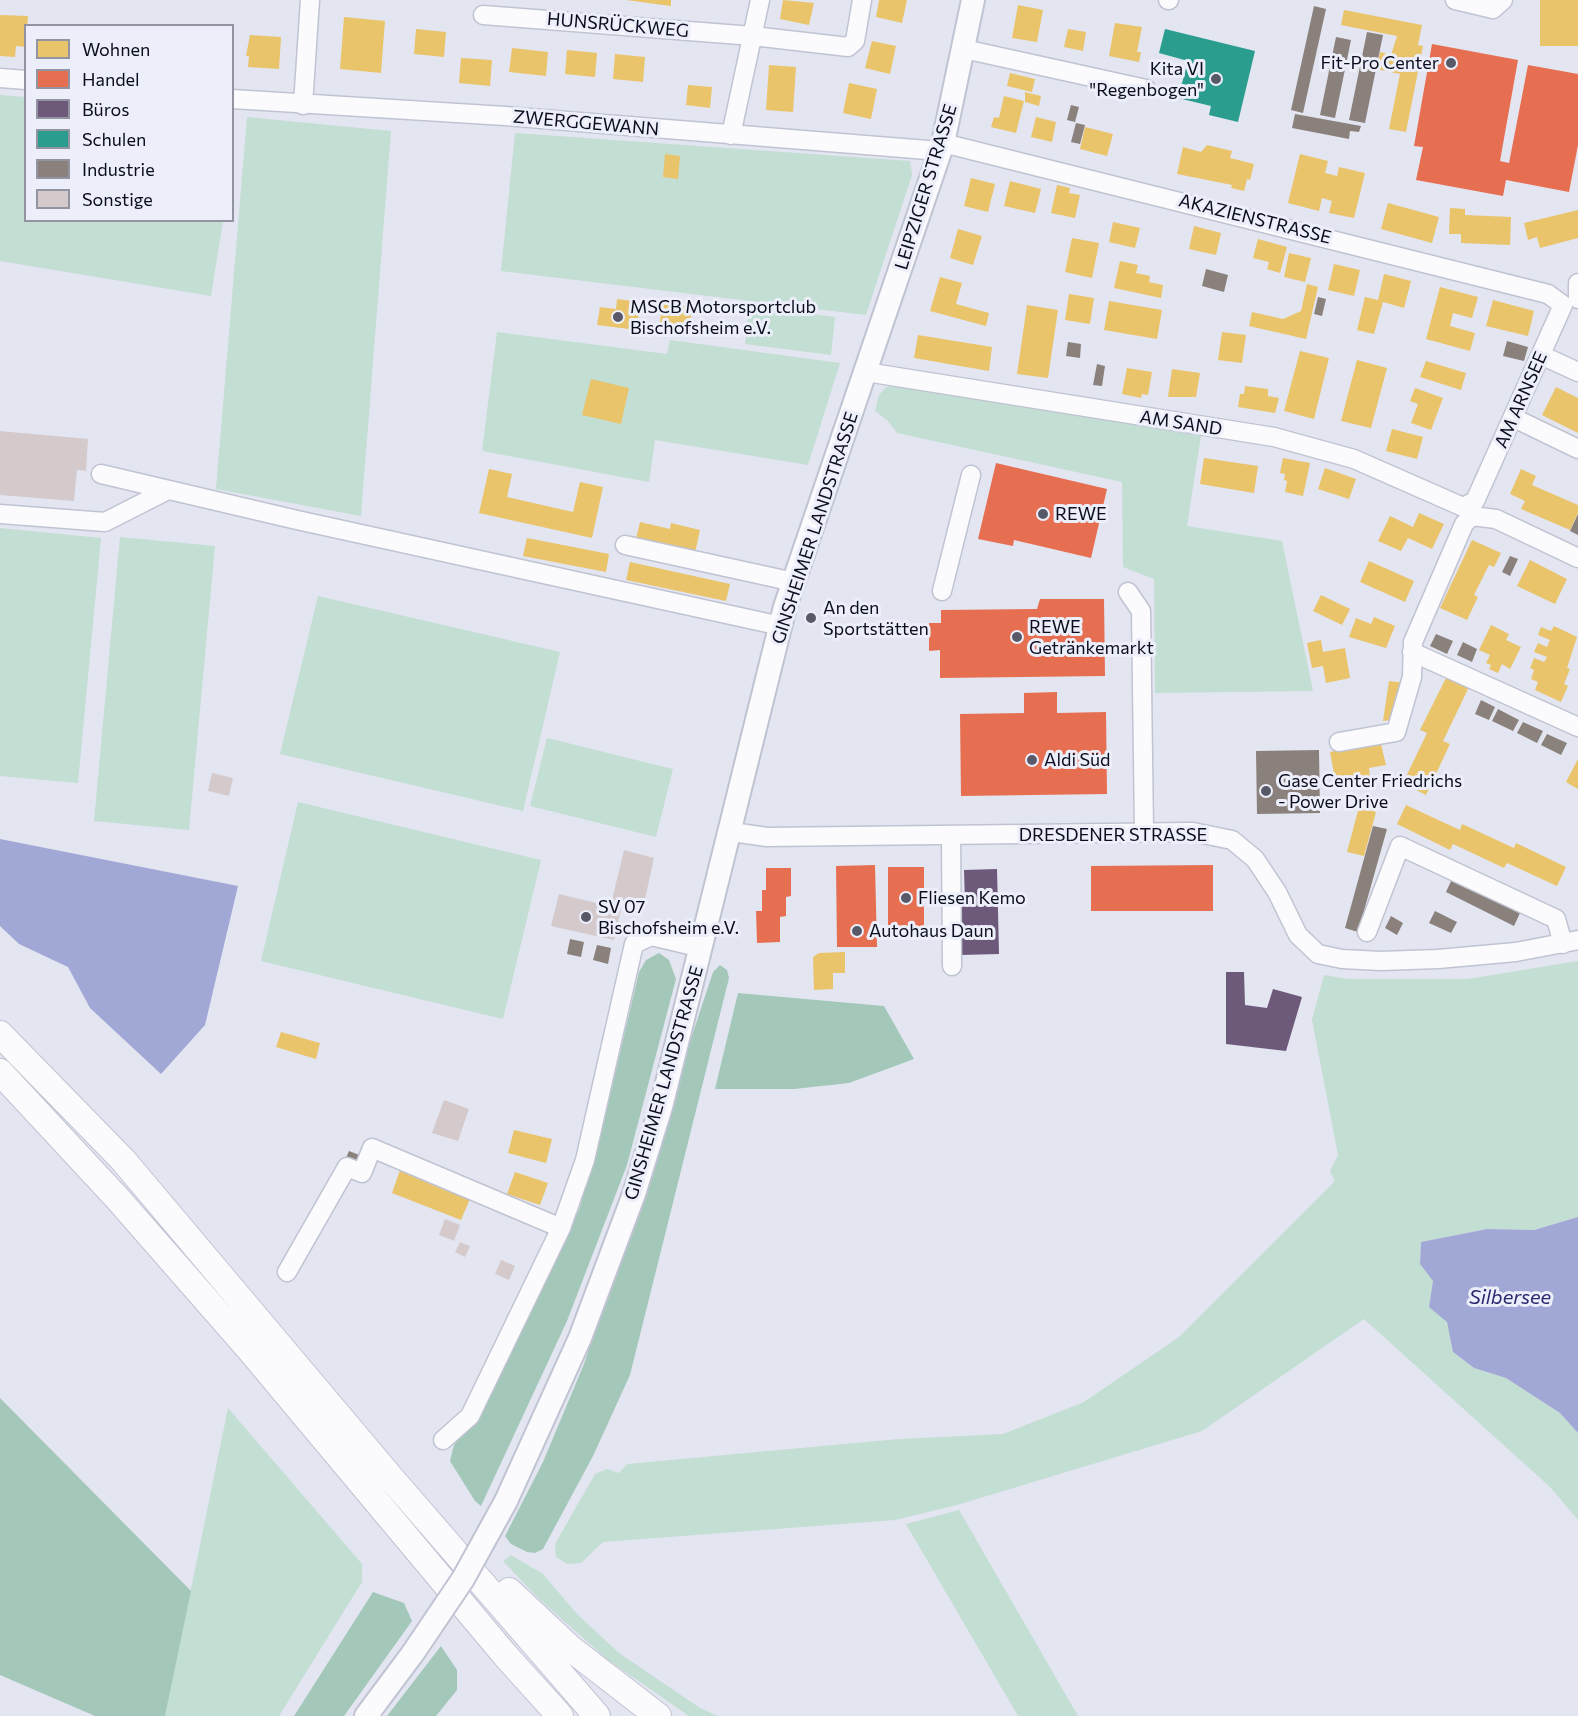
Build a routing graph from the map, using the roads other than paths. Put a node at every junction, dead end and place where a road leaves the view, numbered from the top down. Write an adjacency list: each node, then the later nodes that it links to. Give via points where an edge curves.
1 (310, 0): 14 (street)
2 (760, 0): 8 (street)
3 (862, 0): 8 (street, HUNSRÜCKWEG, via 855,41 849,47)
4 (973, 0): 9 (main road, LEIPZIGER STRASSE)
5 (1455, 0): 6 (street, via 1493,9)
6 (1503, 0)
7 (483, 15): 8 (street, HUNSRÜCKWEG)
8 (753, 36): 15 (street)
9 (964, 49): 12 (street); 16 (main road, LEIPZIGER STRASSE)
10 (0, 78): 11 (street)
11 (24, 80)
12 (1146, 89)
13 (234, 99): 14 (street, ZWERGGEWANN)
14 (303, 105): 15 (street, ZWERGGEWANN, via 505,116)
15 (731, 135): 16 (street, ZWERGGEWANN)
16 (941, 147): 17 (street, AKAZIENSTRASSE, via 1548,294); 19 (main road, LEIPZIGER STRASSE)
17 (1574, 296): 18 (street, AM ARNSEE)
18 (1541, 355): 20 (street); 21 (street, AM ARNSEE)
19 (866, 372): 26 (street, AM SAND, via 1274,437 1354,459 1456,506 1469,505); 30 (main road, GINSHEIMER LANDSTRASSE)
20 (1578, 372)
21 (1514, 418): 22 (street); 26 (street, AM ARNSEE)
22 (1578, 449)
23 (101, 474): 25 (street)
24 (971, 475): 31 (street)
25 (168, 490): 27 (street, via 105,522); 33 (street)
26 (1479, 494)
27 (0, 514)
28 (625, 545): 30 (street)
29 (1578, 558): 34 (street, via 1496,519 1472,516 1464,524)
30 (794, 582): 33 (main road, GINSHEIMER LANDSTRASSE)
31 (942, 591)
32 (1128, 592): 37 (street, via 1141,611)
33 (781, 626): 38 (main road, GINSHEIMER LANDSTRASSE)
34 (1412, 652): 35 (street); 36 (street, via 1413,676 1396,732)
35 (1578, 727)
36 (1339, 742)
37 (1144, 831): 39 (street, DRESDENER STRASSE); 41 (street, DRESDENER STRASSE, via 1216,835 1243,847 1277,892 1298,935 1318,954 1381,961 1516,952)
38 (732, 832): 39 (street, DRESDENER STRASSE, via 767,837); 42 (main road, GINSHEIMER LANDSTRASSE)
39 (951, 835): 43 (street)
40 (1367, 932): 41 (street, via 1400,846 1556,919)
41 (1570, 942)
42 (702, 948): 46 (street, via 651,936 634,944 585,1160); 50 (main road, GINSHEIMER LANDSTRASSE, bridge, via 634,1194 580,1338 506,1501 462,1579)
43 (952, 966)
44 (0, 1034): 48 (highway, via 123,1160)
45 (0, 1072): 51 (highway, via 250,1350)
46 (561, 1228): 47 (street, via 372,1148 362,1173 347,1167); 49 (street, via 470,1416)
47 (286, 1272)
48 (317, 1392): 52 (highway); 53 (highway, via 378,1449 519,1602 570,1648)
49 (442, 1440)
50 (366, 1716)
51 (560, 1716)
52 (597, 1716)
53 (658, 1716)

